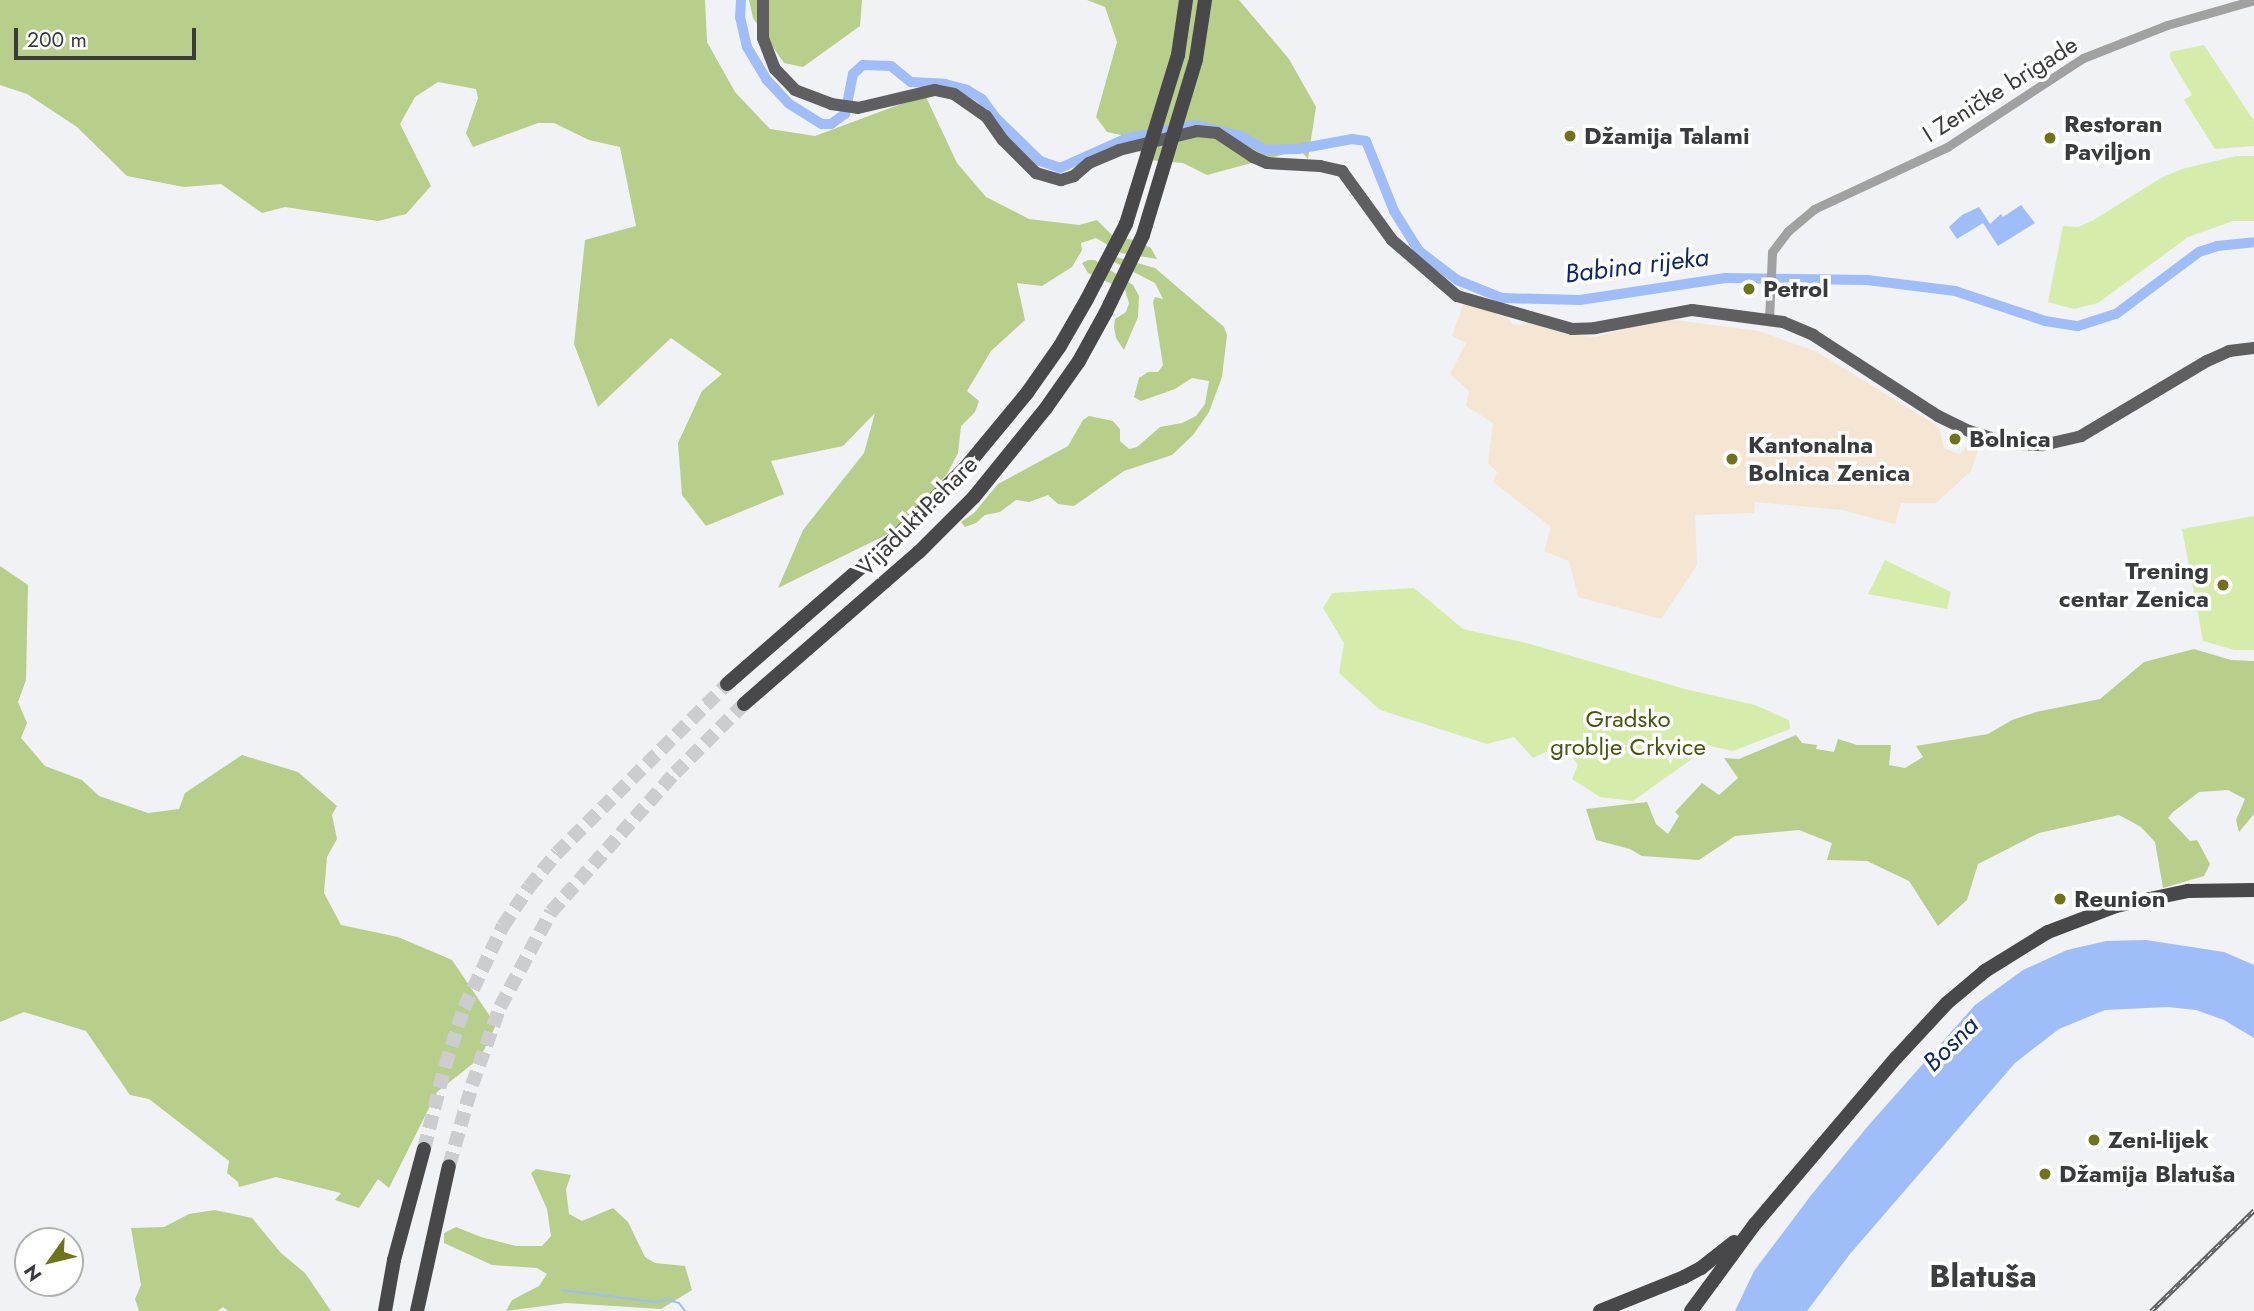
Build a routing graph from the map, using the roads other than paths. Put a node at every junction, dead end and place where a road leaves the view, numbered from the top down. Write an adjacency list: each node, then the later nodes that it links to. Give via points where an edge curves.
1 (762, 0): 6 (main road, via 766,53 794,90 858,108 934,90 954,94 986,116 1036,173 1061,180 1119,150 1206,130 1267,163 1342,171 1392,240 1454,294 1481,304 1572,329 1692,310)
2 (1186, 0): 9 (highway, Vijadukt Pehare, bridge, via 1178,55 1126,223 1060,346 1027,393 947,486 894,539)
3 (1205, 0): 10 (highway, Vijadukt Pehare, bridge, via 1196,59 1143,235 1079,361 974,496 919,552)
4 (2254, 1): 5 (street, I Zeničke brigade, via 2167,25 2083,58 1947,147 1827,200 1788,232 1770,258)
5 (1772, 303): 6 (street, I Zeničke brigade); 7 (street, via 1777,314)
6 (1769, 319): 7 (main road)
7 (1798, 327): 8 (main road, via 1958,426 2010,444 2031,446 2081,436 2216,357)
8 (2254, 348)
9 (727, 684)
10 (744, 704)
11 (2254, 890): 14 (highway, via 2188,891 2116,906 2048,932 2006,957 1936,1014)
12 (424, 1149): 15 (highway)
13 (449, 1166): 16 (highway)
14 (1774, 1201): 17 (highway, via 1701,1268); 18 (highway); 19 (highway)
15 (385, 1311)
16 (417, 1311)
17 (1600, 1311)
18 (1691, 1311)
19 (1702, 1311)

